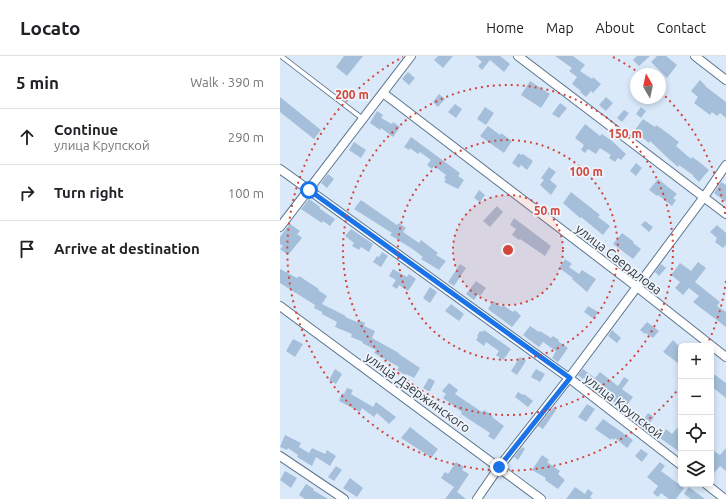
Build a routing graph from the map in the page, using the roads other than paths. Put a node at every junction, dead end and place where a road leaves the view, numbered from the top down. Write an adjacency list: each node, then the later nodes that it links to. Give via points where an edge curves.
1 (281, 56): 7 (lane)
2 (411, 56): 6 (street)
3 (518, 56): 11 (street)
4 (695, 56): 5 (street)
5 (726, 80)
6 (383, 93): 7 (street); 14 (street, улица Свердлова)
7 (363, 119): 10 (street)
8 (726, 165): 11 (street)
9 (280, 169): 10 (street, улица Крупской)
10 (309, 190): 13 (street); 17 (street, улица Крупской)
11 (704, 197): 12 (street); 14 (street)
12 (726, 214)
13 (280, 227)
14 (637, 287): 16 (street, улица Свердлова); 17 (street)
15 (280, 306): 20 (street, улица Дзержинского)
16 (726, 357)
17 (570, 378): 19 (street, улица Крупской); 20 (street)
18 (280, 456): 22 (street)
19 (678, 463)
20 (499, 467): 23 (street); 24 (street, улица Дзержинского)
21 (710, 487): 25 (street)
22 (344, 499)
23 (477, 499)
24 (541, 499)
25 (725, 499)

